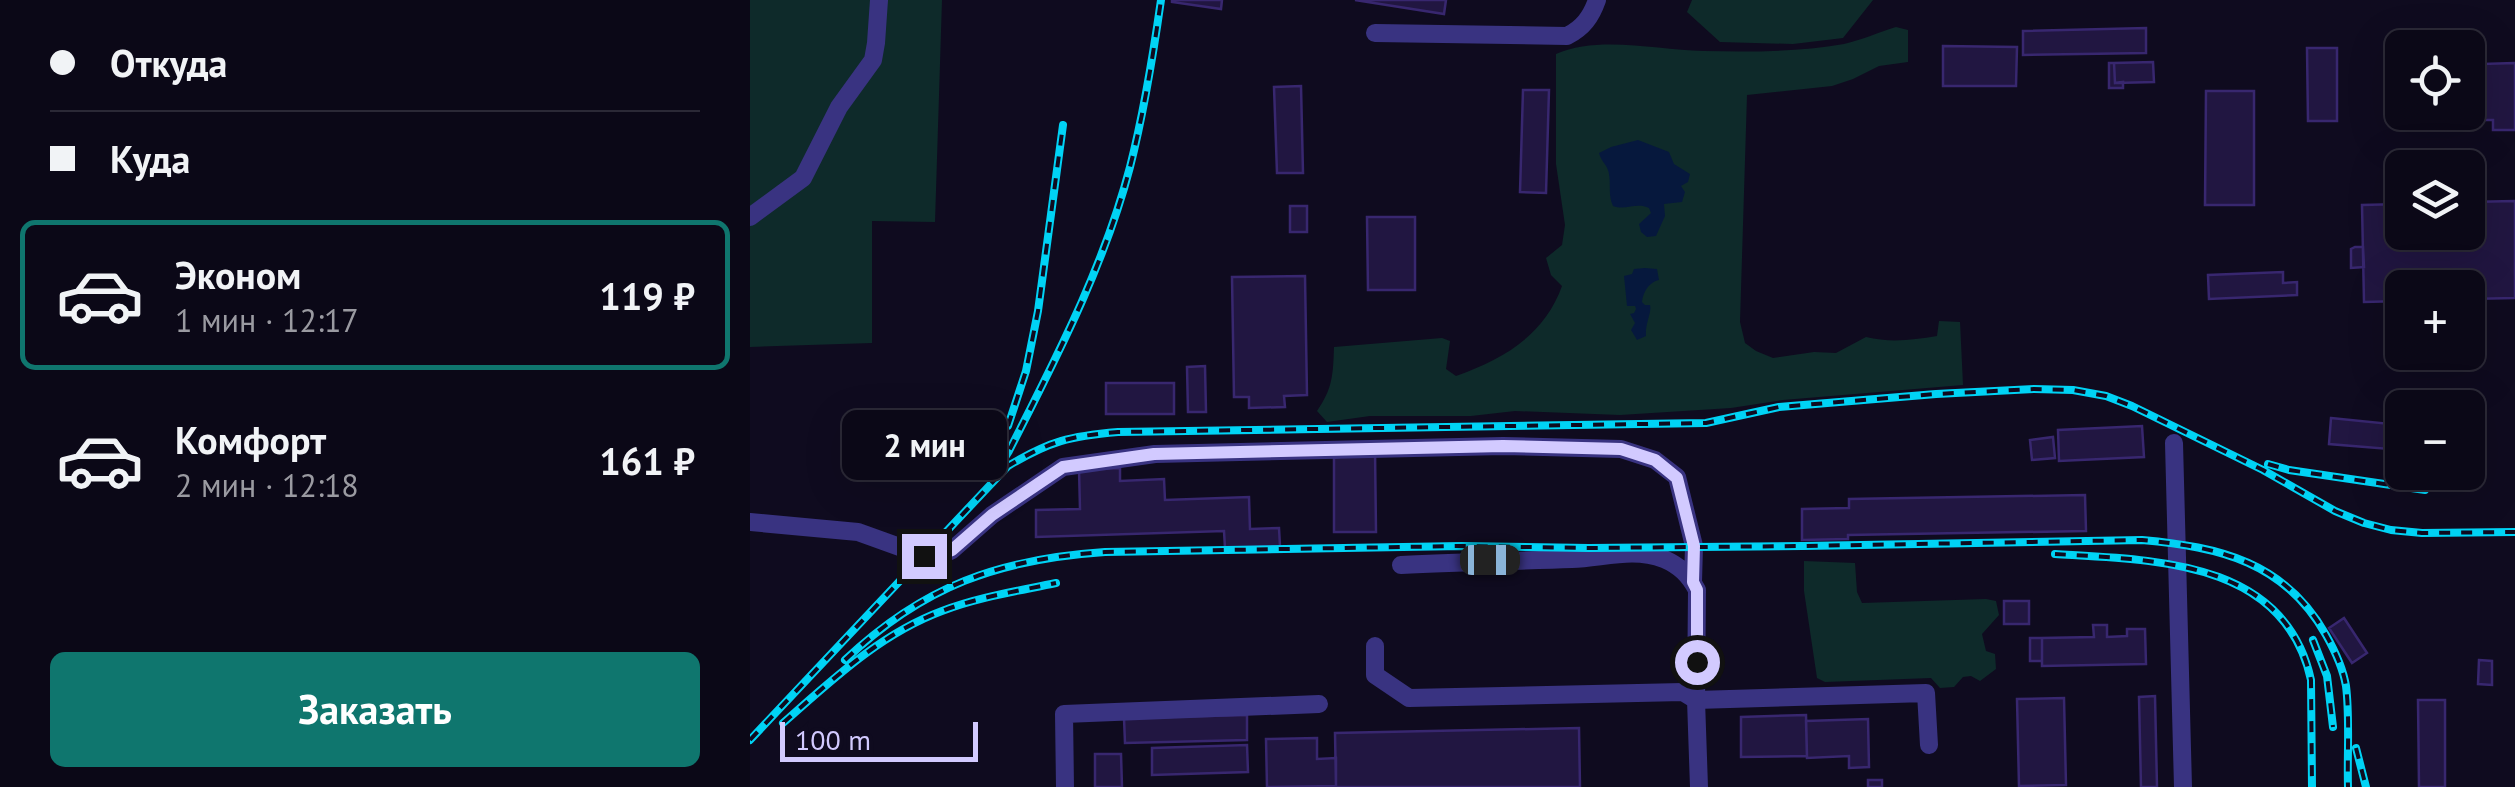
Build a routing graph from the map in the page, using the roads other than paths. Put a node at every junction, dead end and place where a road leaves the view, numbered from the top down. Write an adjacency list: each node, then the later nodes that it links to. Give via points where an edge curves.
1 (878, 0): 4 (street, via 873,60 838,106 803,178)
2 (1597, 0): 3 (street, via 1587,21 1566,36)
3 (1375, 33)
4 (750, 217)
5 (2174, 443): 15 (street)
6 (750, 522): 8 (street, via 858,532 933,558 1063,467 1154,454 1621,449 1655,460 1677,478 1694,546)
7 (1401, 565): 8 (street, via 1640,554 1664,560)
8 (1693, 582): 10 (street)
9 (1375, 646): 10 (street, via 1375,675 1409,698 1683,692)
10 (1696, 700): 12 (street, via 1926,694); 14 (street)
11 (1319, 704): 13 (street, via 1064,714)
12 (1929, 745)
13 (1065, 787)
14 (1699, 787)
15 (2183, 787)

